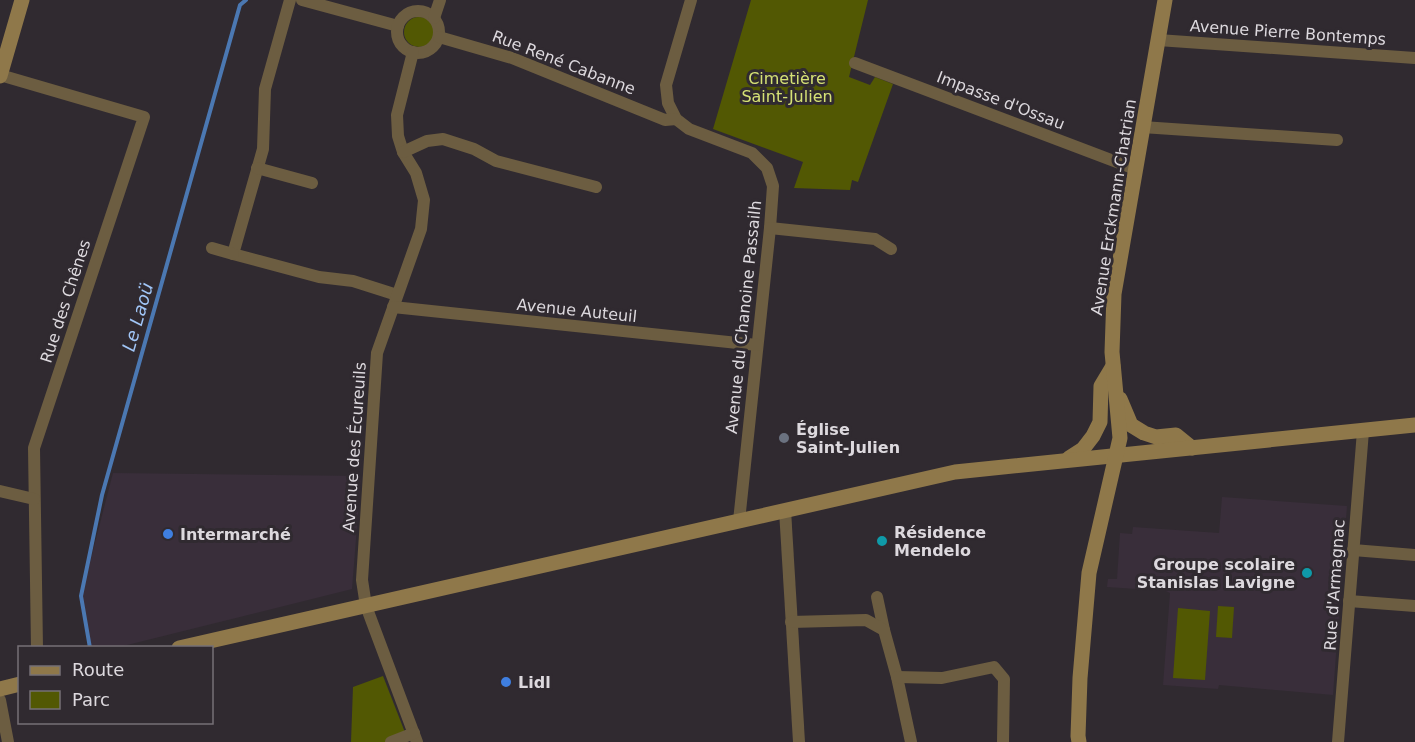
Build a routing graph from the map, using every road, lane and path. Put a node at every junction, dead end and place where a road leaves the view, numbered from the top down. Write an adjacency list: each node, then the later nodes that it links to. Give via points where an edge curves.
1 (13, 0): 13 (main road)
2 (22, 0): 17 (main road)
3 (290, 0): 22 (street, via 265,89 263,149)
4 (302, 0): 10 (street)
5 (440, 0): 9 (street)
6 (691, 0): 18 (street, via 666,85 668,103)
7 (1165, 0): 12 (main road, Avenue Erckmann-Chatrian)
8 (414, 6): 9 (street); 10 (street)
9 (434, 18): 11 (street)
10 (398, 26): 14 (street, via 399,39)
11 (439, 37): 14 (street, via 432,48); 18 (street, Rue René Cabanne, via 512,58 665,120)
12 (1158, 40): 15 (street, Avenue Pierre Bontemps); 19 (main road, Avenue Erckmann-Chatrian)
13 (0, 46)
14 (413, 52): 21 (street, Avenue des Écureuils, via 396,115)
15 (1415, 58)
16 (855, 63): 23 (street, Impasse d'Ossau)
17 (0, 75): 40 (street, Rue des Chênes, via 144,117 34,448)
18 (676, 119): 26 (street, Avenue du Chanoine Passailh, via 689,129 752,153 766,168 773,186)
19 (1142, 127): 20 (street); 23 (main road, Avenue Erckmann-Chatrian)
20 (1337, 140)
21 (403, 152): 25 (street, via 427,141 443,139 474,148 496,161); 30 (street, Avenue des Écureuils, via 416,173 424,200 421,229)
22 (257, 168): 24 (street); 29 (street)
23 (1135, 169): 32 (main road, Avenue Erckmann-Chatrian, via 1114,294)
24 (312, 183)
25 (596, 187)
26 (770, 228): 28 (street, via 875,239); 31 (street, Avenue du Chanoine Passailh)
27 (212, 248): 29 (street, Avenue Auteuil)
28 (891, 249)
29 (233, 254): 30 (street, Avenue Auteuil, via 319,278 353,281)
30 (395, 301): 31 (street, Avenue Auteuil); 47 (street, Avenue des Écureuils, via 377,353 362,580)
31 (757, 345): 42 (street, Avenue du Chanoine Passailh)
32 (1113, 366): 33 (main road, Avenue Erckmann-Chatrian); 38 (main road, via 1101,386 1100,422 1094,436)
33 (1115, 387): 36 (main road, via 1131,425 1156,437 1176,435); 37 (main road, Avenue Erckmann-Chatrian, via 1120,438)
34 (1415, 425): 35 (main road)
35 (1363, 430): 36 (main road); 43 (street, Rue d'Armagnac)
36 (1192, 448): 37 (main road)
37 (1116, 455): 38 (main road); 63 (main road, Avenue Erckmann-Chatrian, via 1089,573)
38 (1066, 460): 41 (main road, via 955,471)
39 (0, 491): 40 (street)
40 (34, 499): 51 (street, Rue des Chênes)
41 (785, 510): 42 (main road); 49 (street)
42 (739, 520): 47 (main road)
43 (1353, 550): 44 (street); 46 (street, Rue d'Armagnac)
44 (1415, 555)
45 (877, 597): 50 (street)
46 (1349, 601): 48 (street); 64 (street, Rue d'Armagnac)
47 (366, 606): 52 (main road); 57 (street, Avenue des Écureuils)
48 (1415, 606)
49 (791, 622): 50 (street, via 866,620); 60 (street)
50 (884, 630): 53 (street)
51 (37, 646)
52 (188, 646)
53 (897, 677): 61 (street); 62 (street, via 942,678 994,667 1004,679)
54 (18, 684): 55 (main road)
55 (0, 688)
56 (0, 700): 58 (street)
57 (416, 737): 59 (street)
58 (8, 742)
59 (391, 742)
60 (799, 742)
61 (911, 742)
62 (1003, 742)
63 (1079, 742)
64 (1338, 742)

